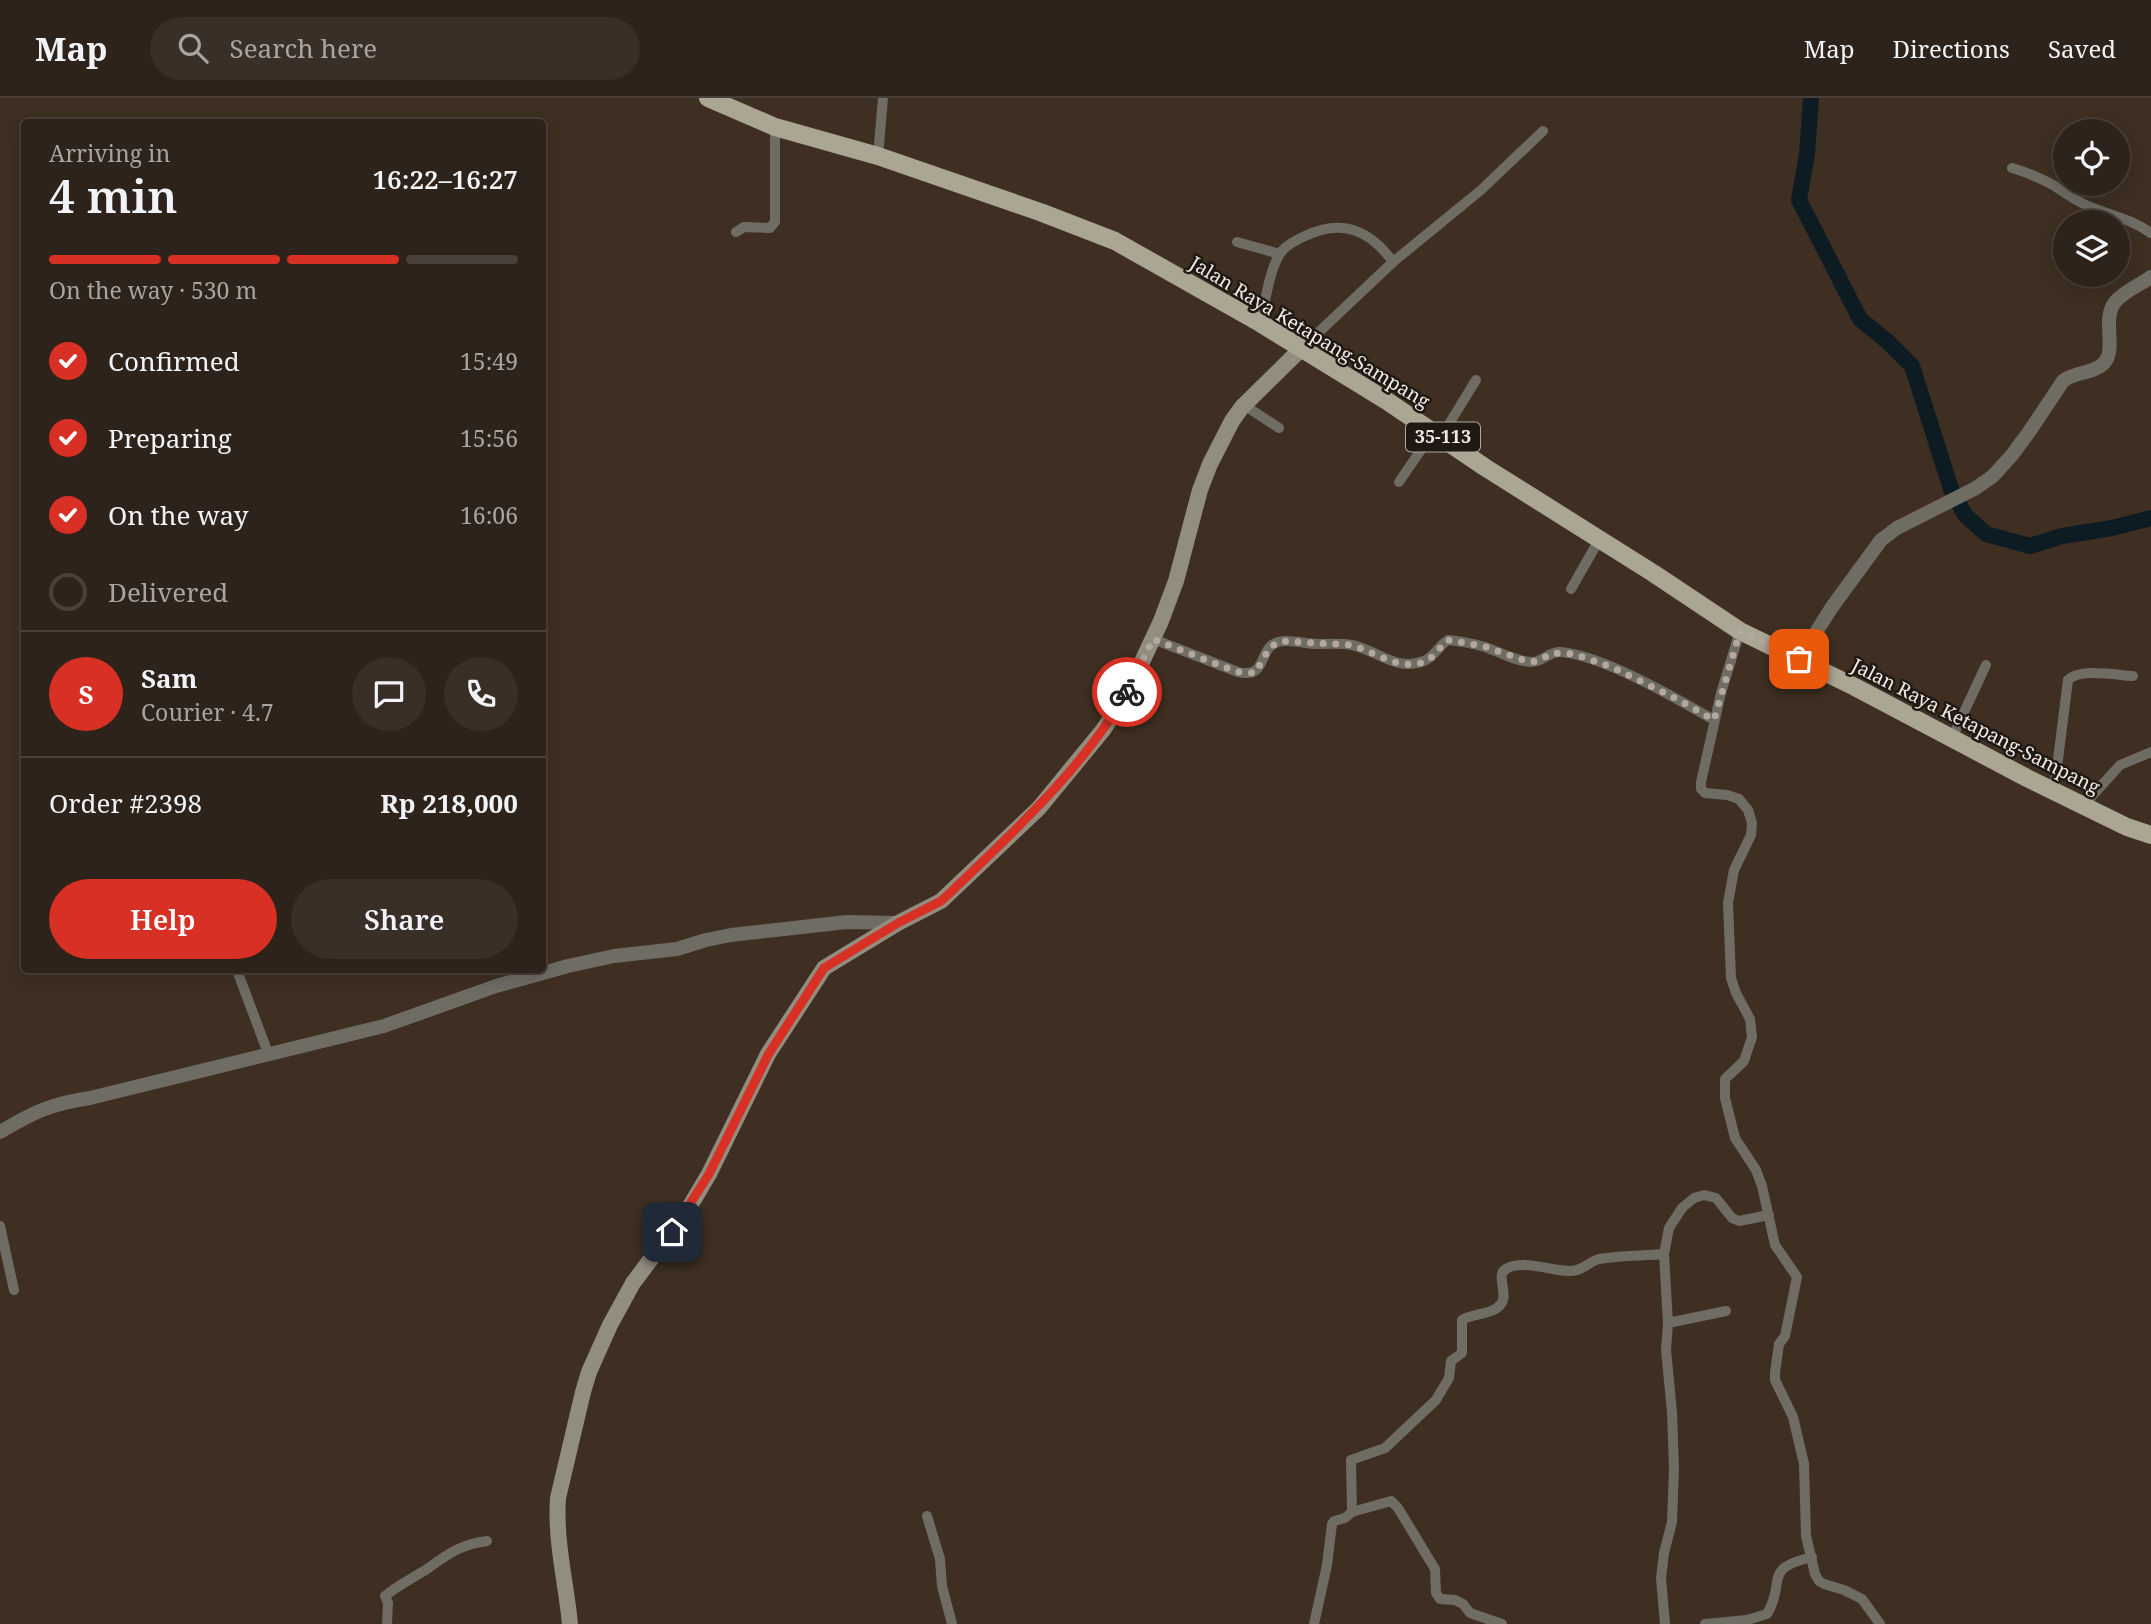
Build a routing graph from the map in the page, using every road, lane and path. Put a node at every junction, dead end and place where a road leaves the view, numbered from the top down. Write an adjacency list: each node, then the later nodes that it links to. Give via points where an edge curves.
1 (708, 98): 3 (main road, Jalan Raya Ketapang-Sampang / 35-113)
2 (883, 98): 5 (street)
3 (775, 127): 5 (main road, Jalan Raya Ketapang-Sampang / 35-113); 7 (street, via 775,222 770,228 744,227)
4 (1543, 131): 11 (street)
5 (878, 156): 13 (main road, Jalan Raya Ketapang-Sampang / 35-113, via 1115,241)
6 (2012, 168): 8 (street)
7 (736, 232)
8 (2151, 233)
9 (1237, 242): 10 (street)
10 (1280, 254): 11 (street, via 1313,232 1340,228 1375,241); 13 (street)
11 (1393, 262): 14 (street)
12 (2151, 277): 24 (street, via 2113,306 2109,350 2102,365 2063,381 1993,476 1897,528 1875,547)
13 (1260, 323): 14 (main road, Jalan Raya Ketapang-Sampang / 35-113)
14 (1301, 348): 16 (main road); 18 (main road, Jalan Raya Ketapang-Sampang / 35-113)
15 (1476, 380): 18 (street)
16 (1244, 405): 17 (street); 23 (main road, via 1203,481 1176,581)
17 (1279, 428)
18 (1438, 434): 19 (street); 20 (main road, Jalan Raya Ketapang-Sampang / 35-113)
19 (1399, 482)
20 (1599, 540): 21 (street); 22 (main road, Jalan Raya Ketapang-Sampang / 35-113)
21 (1571, 589)
22 (1740, 631): 24 (main road, Jalan Raya Ketapang-Sampang / 35-113); 27 (street)
23 (1153, 639): 27 (street, via 1248,674 1257,670 1270,647 1282,641 1351,645 1385,660 1408,663 1425,660 1450,640 1529,662 1553,653 1574,654 1614,668); 33 (main road, via 1113,716 1039,808 941,901)
24 (1799, 659): 28 (main road, Jalan Raya Ketapang-Sampang / 35-113)
25 (1986, 665): 28 (street)
26 (2133, 676): 30 (street, via 2083,673 2068,680)
27 (1714, 720): 39 (street, via 1701,789 1739,799 1748,810 1752,829 1734,870 1728,903 1731,978 1750,1019 1752,1037 1744,1062 1725,1079 1724,1090 1735,1138 1758,1175)
28 (1952, 738): 30 (main road, Jalan Raya Ketapang-Sampang / 35-113)
29 (2151, 752): 31 (street, via 2120,765)
30 (2054, 791): 31 (main road, Jalan Raya Ketapang-Sampang / 35-113)
31 (2084, 805): 32 (main road, Jalan Raya Ketapang-Sampang / 35-113)
32 (2151, 835)
33 (898, 923): 34 (street, via 847,922 758,932); 50 (main road, via 824,968 768,1055 687,1211 633,1283 610,1325 589,1372 558,1498 558,1541)
34 (546, 972)
35 (238, 973): 37 (street)
36 (542, 973): 37 (street, via 384,1026)
37 (268, 1054): 38 (street, via 61,1102)
38 (0, 1132)
39 (1769, 1215): 41 (street, via 1739,1221 1716,1198 1699,1195 1674,1219); 48 (street, via 1775,1245 1797,1277 1774,1373 1793,1417 1804,1464 1806,1536)
40 (0, 1226): 42 (street)
41 (1664, 1254): 44 (street); 45 (street, via 1600,1259 1575,1271 1524,1265 1504,1269 1502,1304 1462,1320 1462,1353 1451,1361 1440,1395 1385,1448 1351,1460)
42 (14, 1290)
43 (1726, 1311): 44 (street)
44 (1668, 1323): 54 (street, via 1674,1469 1672,1522 1661,1578)
45 (1352, 1512): 52 (street, via 1332,1524); 53 (street, via 1391,1502 1435,1569 1440,1599 1455,1600 1470,1613)
46 (927, 1516): 51 (street)
47 (486, 1541): 49 (street, via 450,1552 394,1588 385,1596)
48 (1812, 1558): 55 (street, via 1784,1567 1767,1614); 56 (street, via 1819,1581 1862,1600)
49 (387, 1624)
50 (570, 1624)
51 (952, 1624)
52 (1314, 1624)
53 (1503, 1624)
54 (1665, 1624)
55 (1705, 1624)
56 (1880, 1624)

